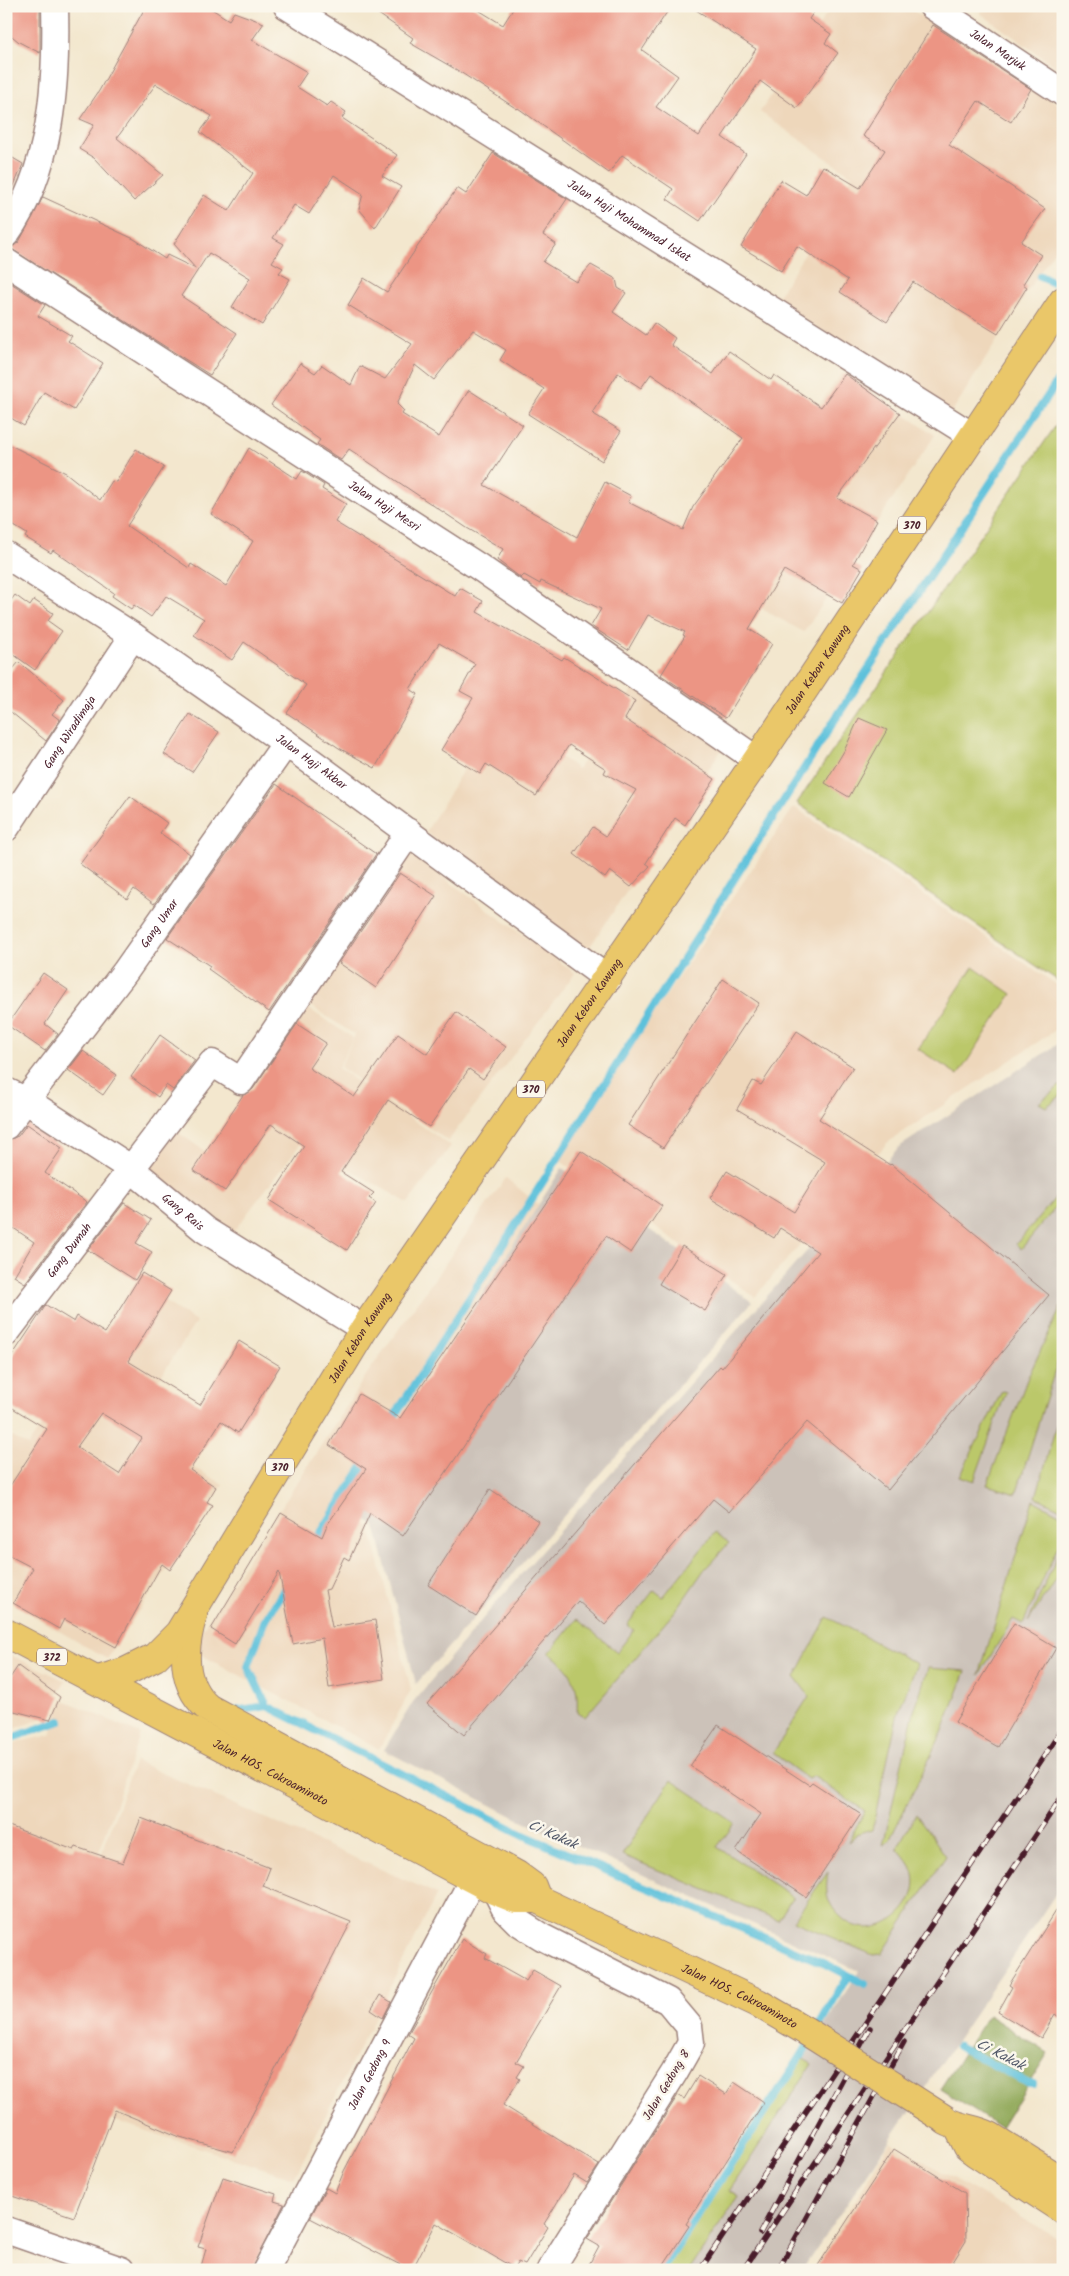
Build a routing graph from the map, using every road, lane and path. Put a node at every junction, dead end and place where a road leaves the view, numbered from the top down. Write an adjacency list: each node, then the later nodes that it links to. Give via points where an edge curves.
1 (54, 6): 5 (street, via 56,48 44,148 31,191)
2 (287, 6): 8 (street, Jalan Haji Mohammad Iskat)
3 (932, 6): 4 (street, Jalan Marjuk)
4 (1063, 93)
5 (6, 234)
6 (6, 262): 12 (street, Jalan Haji Mesri, via 479,568)
7 (1061, 304): 8 (main road, Jalan Kebon Kawung / 370)
8 (972, 435): 12 (main road, Jalan Kebon Kawung / 370)
9 (6, 556): 10 (street, Jalan Haji Akbar)
10 (133, 636): 11 (street, Jalan Haji Akbar); 13 (street, Gang Wiradimaja)
11 (286, 743): 14 (street, Jalan Haji Akbar); 16 (street, Gang Umar, via 125,972)
12 (757, 760): 15 (main road, Jalan Kebon Kawung / 370)
13 (6, 828)
14 (409, 832): 15 (street, Jalan Haji Akbar); 18 (street, Gang Dumah, via 242,1081 212,1063)
15 (608, 979): 19 (main road, Jalan Kebon Kawung / 370)
16 (16, 1096): 17 (street, Gang Umar); 18 (street, Gang Rais)
17 (6, 1126)
18 (130, 1168): 19 (street, Gang Rais, via 205,1230); 20 (street, Gang Dumah)
19 (364, 1330): 21 (main road, Jalan Kebon Kawung / 370)
20 (6, 1333)
21 (196, 1604): 23 (main road, Jalan Kebon Kawung / 370, via 179,1633 155,1657 127,1671); 25 (main road, Jalan HOS. Cokroaminoto, via 186,1639 187,1674 202,1703 268,1742 517,1875 532,1886)
22 (6, 1633): 23 (main road, Jalan HOS. Cokroaminoto / 372)
23 (98, 1680): 24 (main road, Jalan HOS. Cokroaminoto)
24 (484, 1885): 25 (main road, Jalan HOS. Cokroaminoto, via 516,1899); 31 (street, Jalan Gedong 9); 32 (street, Jalan Gedong 8, via 518,1922 542,1938 668,2001 690,2026 691,2043 678,2066)
25 (537, 1898): 26 (main road, Jalan HOS. Cokroaminoto, bridge, via 758,2004)
26 (952, 2124): 27 (main road, Jalan HOS. Cokroaminoto, via 990,2136); 28 (main road, Jalan HOS. Cokroaminoto, via 976,2153)
27 (1063, 2182)
28 (1063, 2210)
29 (6, 2230): 30 (street)
30 (121, 2270)
31 (266, 2270)
32 (550, 2270)

